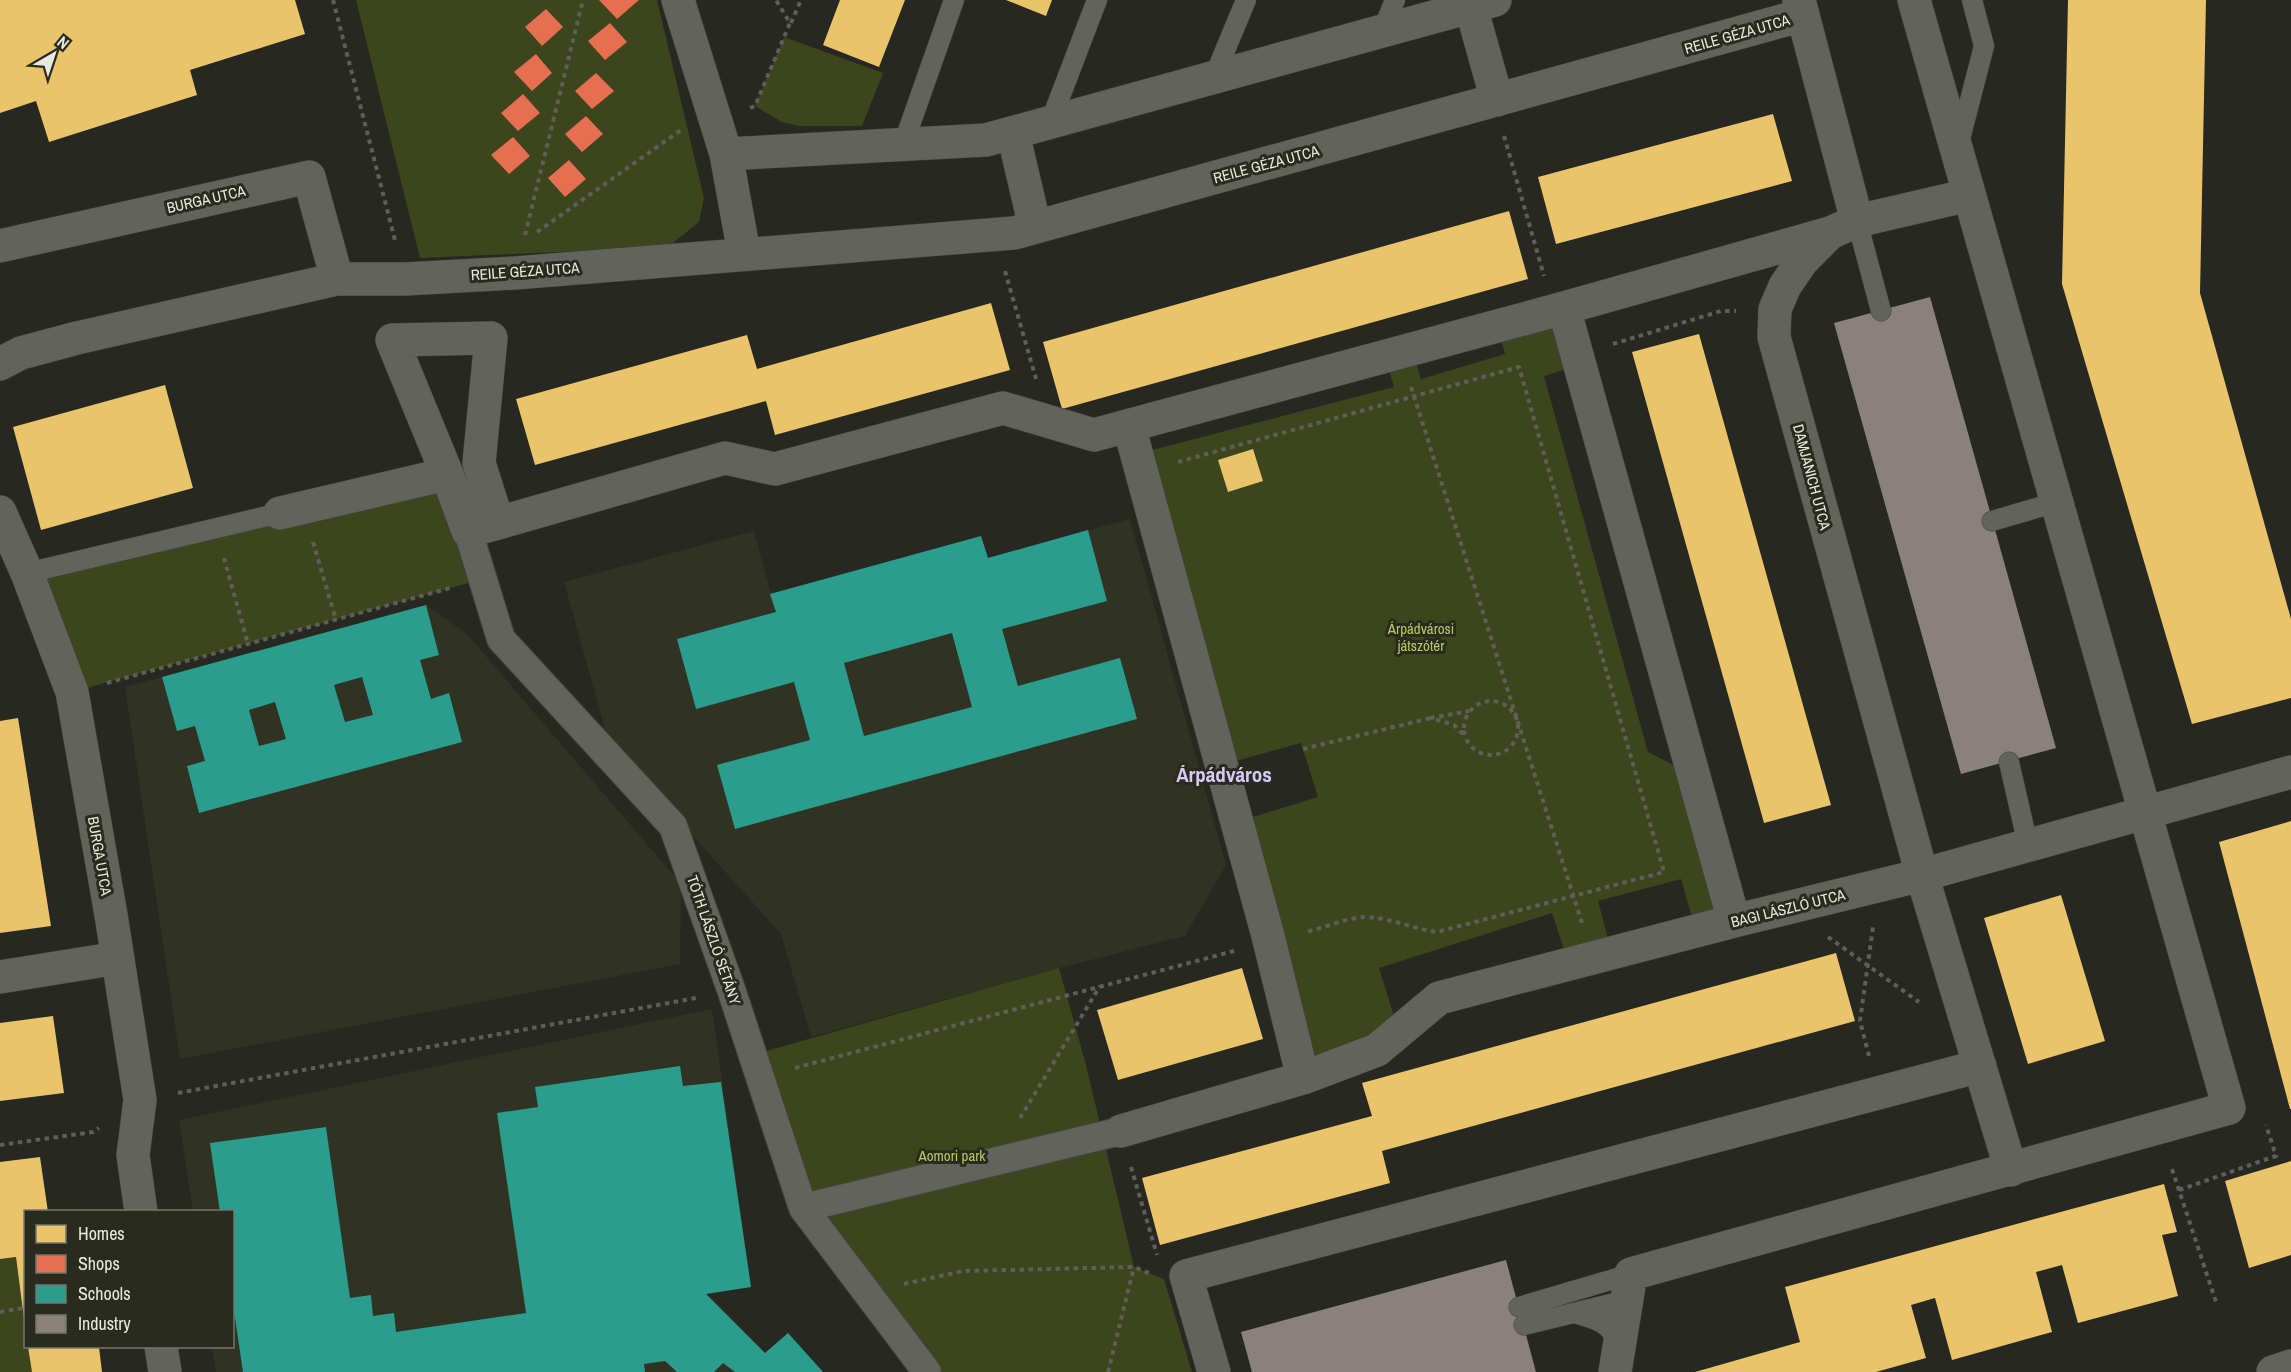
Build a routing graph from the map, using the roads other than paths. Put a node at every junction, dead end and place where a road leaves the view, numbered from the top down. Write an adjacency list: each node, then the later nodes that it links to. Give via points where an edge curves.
1 (678, 0): 17 (street)
2 (954, 0): 15 (lane)
3 (1097, 0): 13 (lane)
4 (1246, 0): 11 (lane)
5 (1395, 0): 10 (lane)
6 (1914, 0): 16 (street)
7 (1972, 0): 16 (lane, via 1984,45)
8 (1483, 3): 10 (street); 12 (street)
9 (1801, 8): 12 (street, REILE GÉZA UTCA); 20 (street)
10 (1382, 32): 11 (street)
11 (1214, 78): 13 (street)
12 (1499, 113): 19 (street, REILE GÉZA UTCA)
13 (1050, 123): 14 (street)
14 (1013, 133): 15 (street, via 986,140); 19 (street)
15 (903, 145): 17 (street)
16 (1957, 152): 18 (street)
17 (726, 154): 22 (street)
18 (1969, 195): 20 (street); 29 (street)
19 (1035, 227): 22 (street, REILE GÉZA UTCA, via 1014,233)
20 (1844, 227): 24 (street); 25 (lane); 39 (street, DAMJANICH UTCA, via 1802,261 1785,286 1775,309 1774,336)
21 (0, 246): 23 (street, BURGA UTCA, via 309,177)
22 (744, 254): 23 (street, REILE GÉZA UTCA, via 515,273)
23 (337, 279): 26 (street, REILE GÉZA UTCA, via 77,338)
24 (1559, 309): 27 (street); 40 (street, via 1577,354)
25 (1881, 311)
26 (10, 358)
27 (1129, 426): 33 (street, via 1094,435 1003,408 775,469 725,458); 44 (street)
28 (447, 474): 30 (street); 33 (street); 33 (street, via 392,340 491,338 479,463)
29 (2057, 502): 32 (lane); 37 (street)
30 (291, 510): 34 (lane)
31 (0, 512): 34 (street, BURGA UTCA)
32 (1992, 520)
33 (483, 527): 47 (street, TÓTH LÁSZLÓ SÉTÁNY, via 483,579 501,639 674,826)
34 (27, 573): 41 (street, BURGA UTCA, via 72,693)
35 (2009, 762): 38 (lane)
36 (2291, 772): 37 (street, BAGI LÁSZLÓ UTCA)
37 (2145, 812): 38 (street, BAGI LÁSZLÓ UTCA); 46 (street, via 2229,1108)
38 (2028, 845): 39 (street, BAGI LÁSZLÓ UTCA)
39 (1922, 875): 40 (street, BAGI LÁSZLÓ UTCA); 43 (street, DAMJANICH UTCA)
40 (1734, 921): 44 (street, BAGI LÁSZLÓ UTCA, via 1439,998 1377,1050)
41 (118, 958): 42 (street); 48 (street, BURGA UTCA, via 140,1100 133,1155)
42 (0, 977)
43 (1980, 1066): 46 (street, DAMJANICH UTCA); 56 (street, via 1186,1276)
44 (1303, 1078): 45 (street, BAGI LÁSZLÓ UTCA)
45 (1121, 1131): 47 (street)
46 (2011, 1170): 49 (street)
47 (803, 1208): 55 (street, TÓTH LÁSZLÓ SÉTÁNY)
48 (141, 1210)
49 (1629, 1287): 50 (lane); 50 (lane, via 1521,1316); 52 (street)
50 (1574, 1313): 52 (lane, via 1602,1321 1613,1332)
51 (161, 1348): 54 (street)
52 (1617, 1359)
53 (2291, 1366): 57 (street)
54 (165, 1372)
55 (927, 1372)
56 (1214, 1372)
57 (2273, 1372)

